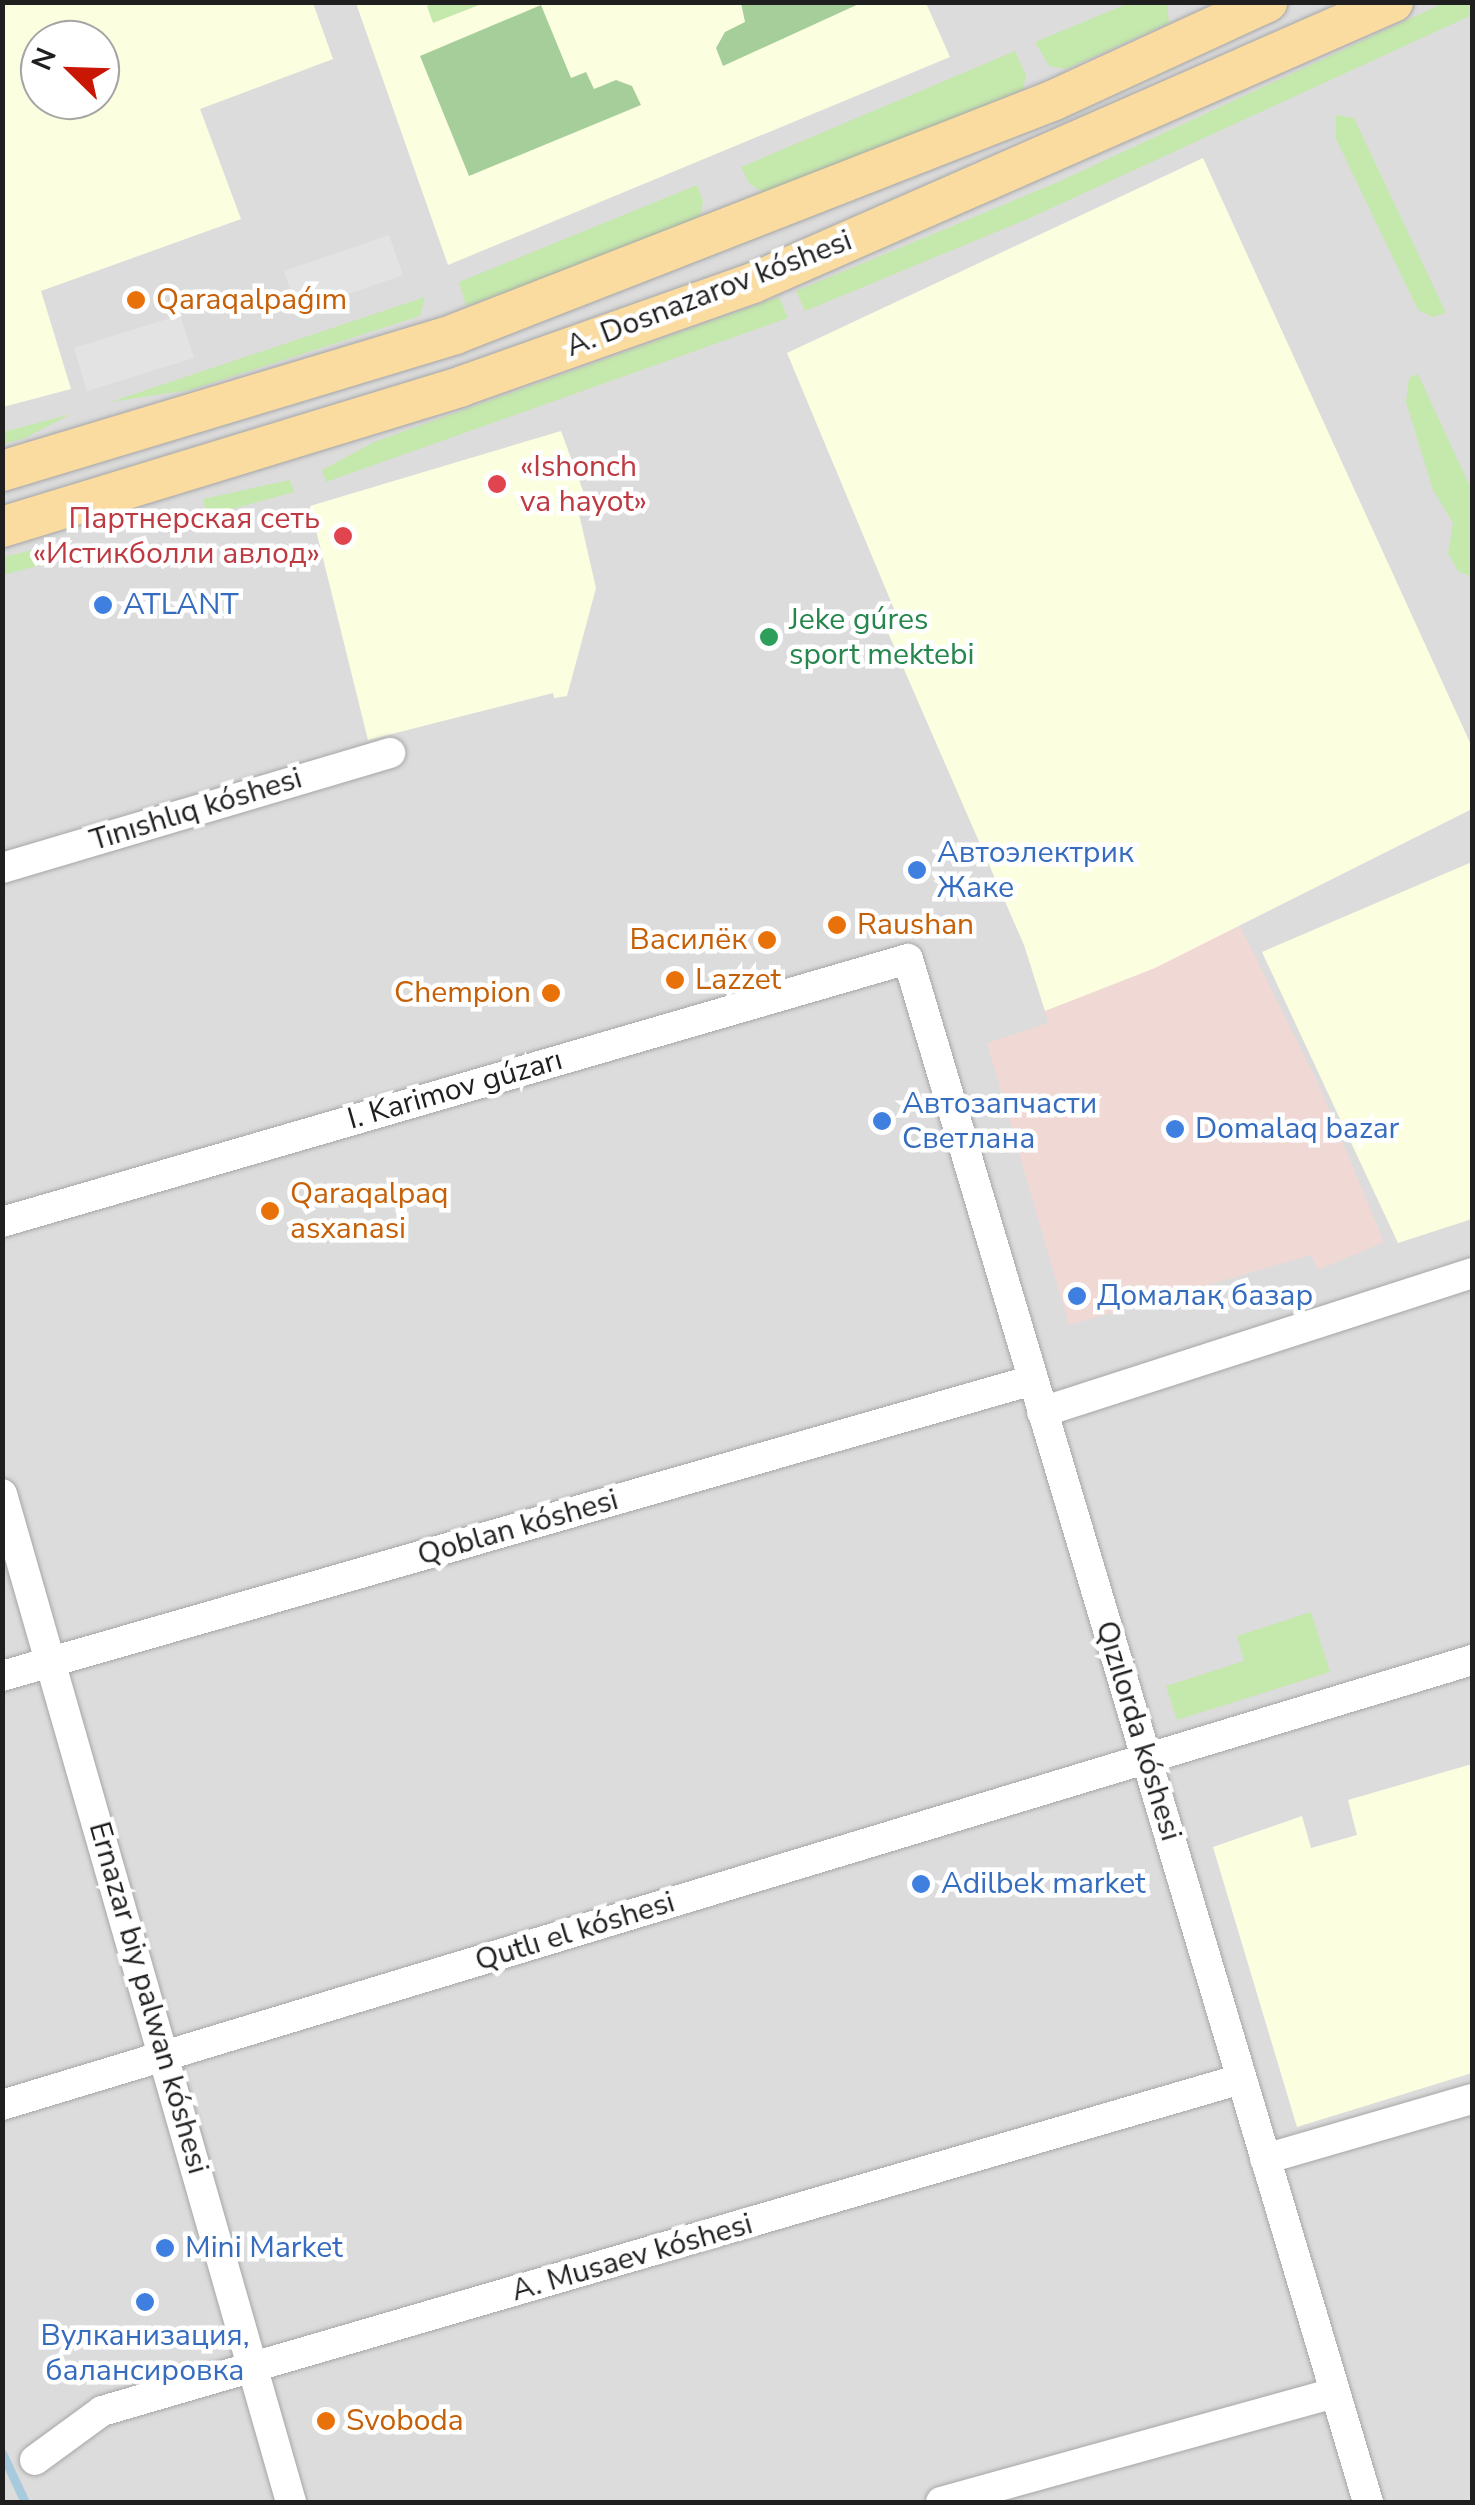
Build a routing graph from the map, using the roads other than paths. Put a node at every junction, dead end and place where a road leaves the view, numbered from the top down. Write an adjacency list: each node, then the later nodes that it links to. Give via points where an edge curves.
1 (1267, 2): 3 (main road, A. Dosnazarov kóshesi, via 1052,101 455,334)
2 (1392, 2): 4 (main road, A. Dosnazarov kóshesi, via 754,282 462,386)
3 (2, 471)
4 (2, 527)
5 (390, 753): 6 (street, Tınıshlıq kóshesi)
6 (2, 868)
7 (908, 959): 8 (street, I. Karimov gúzarı); 10 (street, Qızılorda kóshesi)
8 (2, 1222)
9 (1472, 1273): 11 (street)
10 (1032, 1380): 11 (street, Qızılorda kóshesi); 14 (street, Qoblan kóshesi)
11 (1042, 1412): 16 (street, Qızılorda kóshesi)
12 (2, 1494): 14 (street, Ernazar biy palwan kóshesi)
13 (1472, 1660): 16 (street, Qutlı el kóshesi)
14 (50, 1662): 15 (street, Qoblan kóshesi); 17 (street, Ernazar biy palwan kóshesi)
15 (2, 1676)
16 (1147, 1758): 17 (street, Qutlı el kóshesi); 18 (street, Qızılorda kóshesi)
17 (167, 2054): 20 (street, Qutlı el kóshesi); 22 (street, Ernazar biy palwan kóshesi)
18 (1241, 2080): 21 (street, Qızılorda kóshesi); 22 (street, A. Musaev kóshesi)
19 (1472, 2099): 21 (street)
20 (2, 2104)
21 (1265, 2158): 23 (street, Qızılorda kóshesi)
22 (252, 2369): 24 (street, A. Musaev kóshesi, via 102,2411); 25 (street, Ernazar biy palwan kóshesi)
23 (1335, 2393): 26 (street); 27 (street, Qızılorda kóshesi)
24 (35, 2460)
25 (291, 2502)
26 (941, 2502)
27 (1368, 2502)

